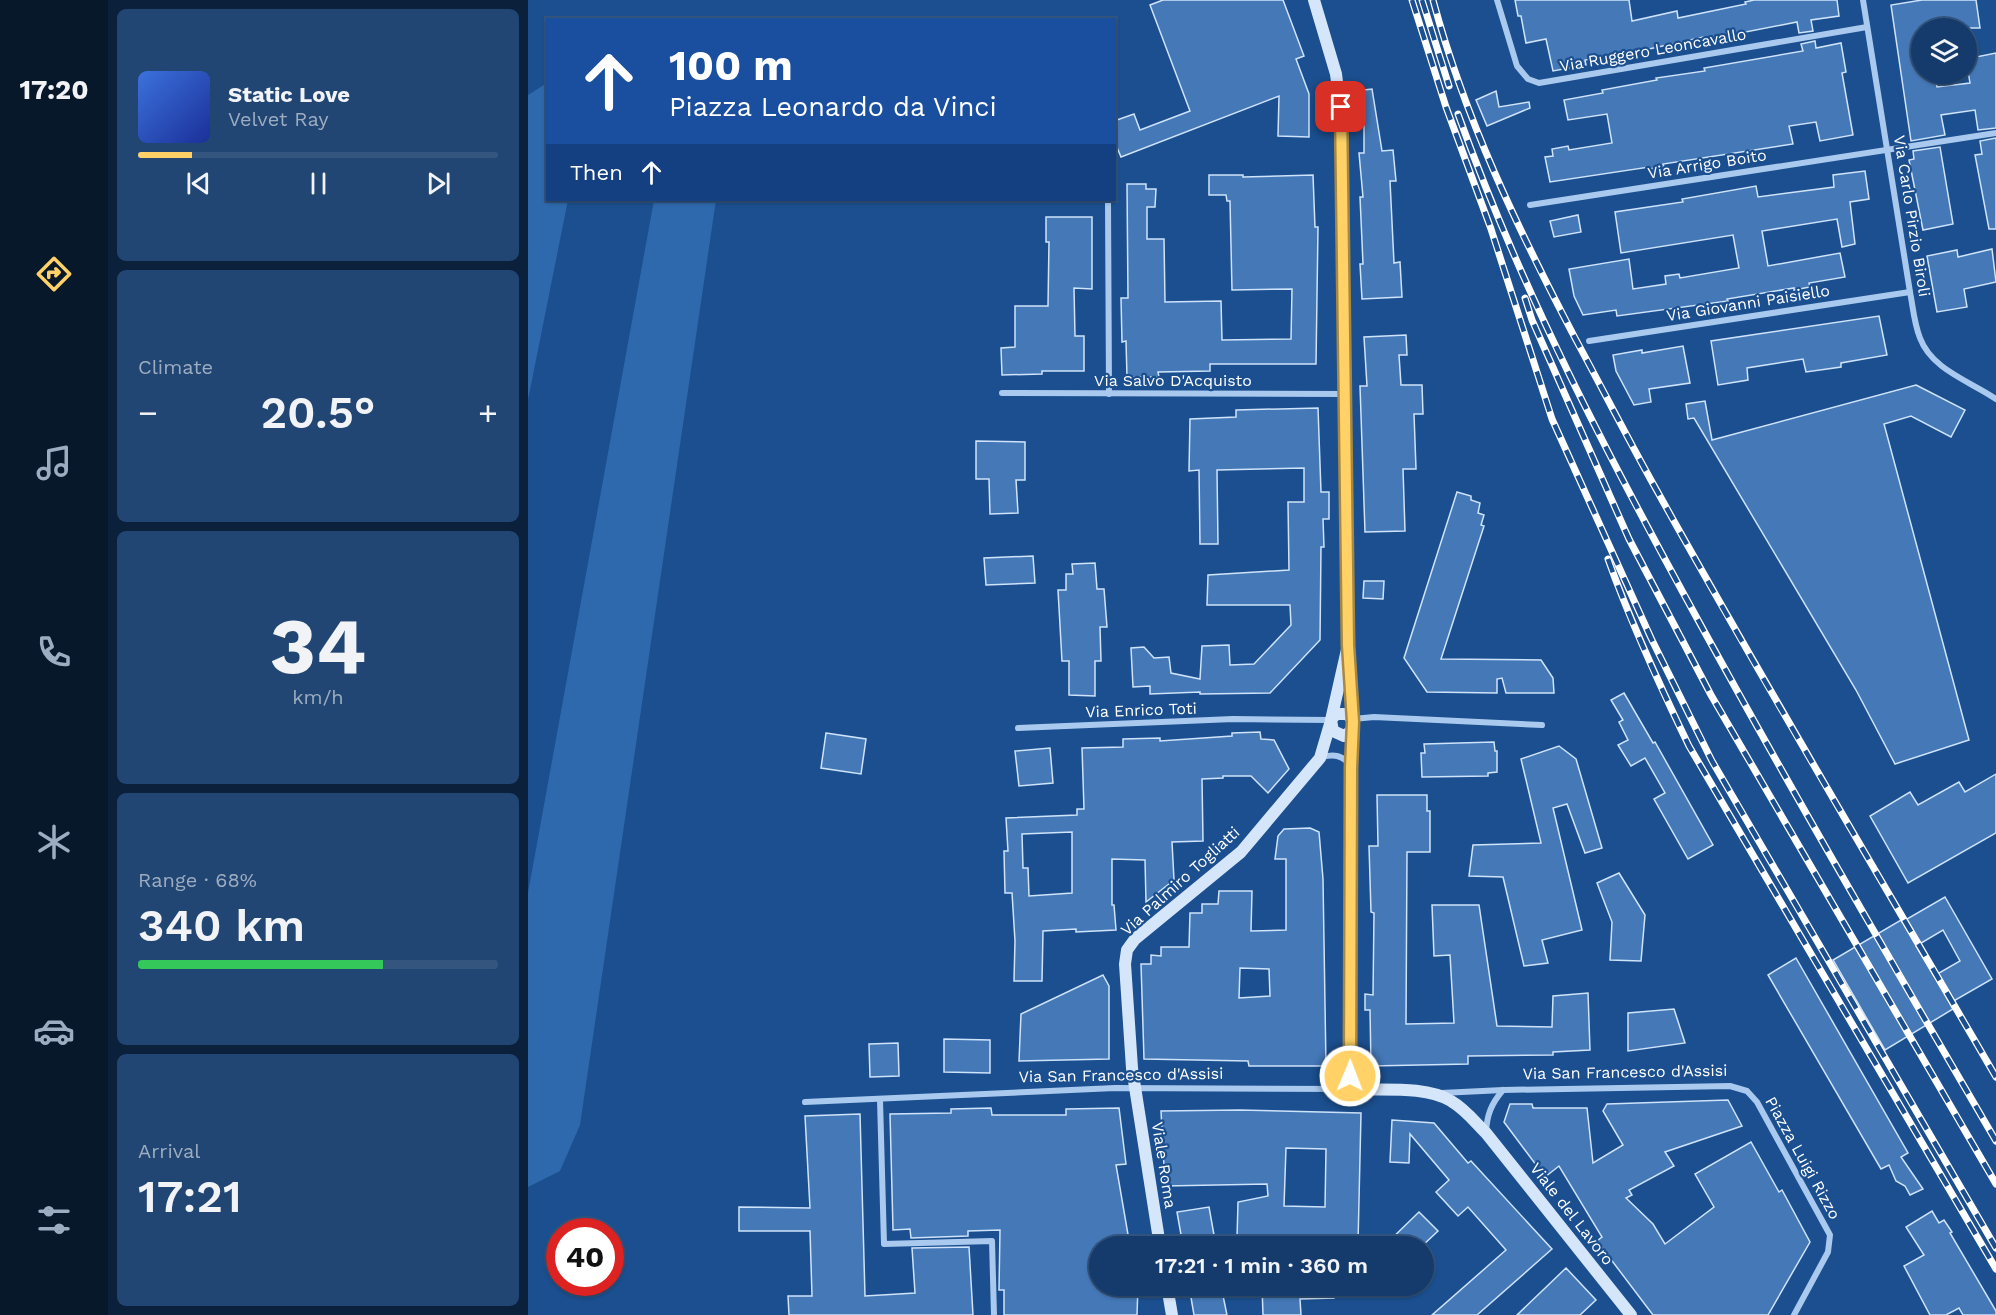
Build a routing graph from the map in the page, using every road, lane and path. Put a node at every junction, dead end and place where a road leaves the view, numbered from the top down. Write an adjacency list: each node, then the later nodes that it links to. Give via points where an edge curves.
1 (1314, 0): 13 (street, via 1334,65 1342,114)
2 (1497, 0): 4 (street, Via Ruggero Leoncavallo, via 1517,66 1528,79 1539,83)
3 (1863, 0): 4 (street, Via Carlo Pirzio Biroli)
4 (1867, 27): 6 (street, Via Carlo Pirzio Biroli)
5 (1996, 133): 6 (street, Via Arrigo Boito)
6 (1888, 150): 8 (street, Via Arrigo Boito); 9 (street, Via Carlo Pirzio Biroli)
7 (1108, 201): 12 (street)
8 (1530, 205)
9 (1910, 292): 10 (street, Via Giovanni Paisiello); 14 (street, Via Carlo Pirzio Biroli, via 1919,336 1933,359)
10 (1589, 342)
11 (1002, 393): 12 (street, Via Salvo D'Acquisto)
12 (1109, 394): 13 (street, Via Salvo D'Acquisto)
13 (1344, 394): 15 (street)
14 (1996, 399)
15 (1348, 645): 16 (street); 17 (street)
16 (1331, 722): 17 (street, via 1343,712); 17 (street, via 1333,731 1340,735 1347,735); 19 (street, Via Enrico Toti, via 1265,719); 20 (street)
17 (1352, 724): 18 (street, via 1374,717); 21 (street)
18 (1542, 725)
19 (1018, 728)
20 (1320, 758): 21 (street, via 1335,755); 22 (street, Via Palmiro Togliatti, via 1241,852 1135,939 1128,950 1125,964)
21 (1351, 764): 23 (street)
22 (1135, 1089): 23 (street, Via San Francesco d'Assisi); 27 (street, Via San Francesco d'Assisi); 30 (street, Viale Roma)
23 (1349, 1089): 26 (street, Via San Francesco d'Assisi, via 1421,1090)
24 (1503, 1090): 25 (street, Via San Francesco d'Assisi, via 1734,1086); 26 (street, Via San Francesco d'Assisi); 29 (street, Via San Francesco d'Assisi, via 1487,1116)
25 (1747, 1091): 35 (street, Piazza Luigi Rizzo, via 1765,1116 1831,1240)
26 (1437, 1094): 29 (street, Via San Francesco d'Assisi, via 1453,1101)
27 (880, 1100): 28 (street, Via San Francesco d'Assisi); 32 (street, via 884,1244 992,1241)
28 (805, 1102)
29 (1486, 1133): 34 (street, Viale del Lavoro)
30 (1158, 1236)
31 (1169, 1296): 33 (street)
32 (994, 1315)
33 (1172, 1315)
34 (1631, 1315)
35 (1794, 1315)

